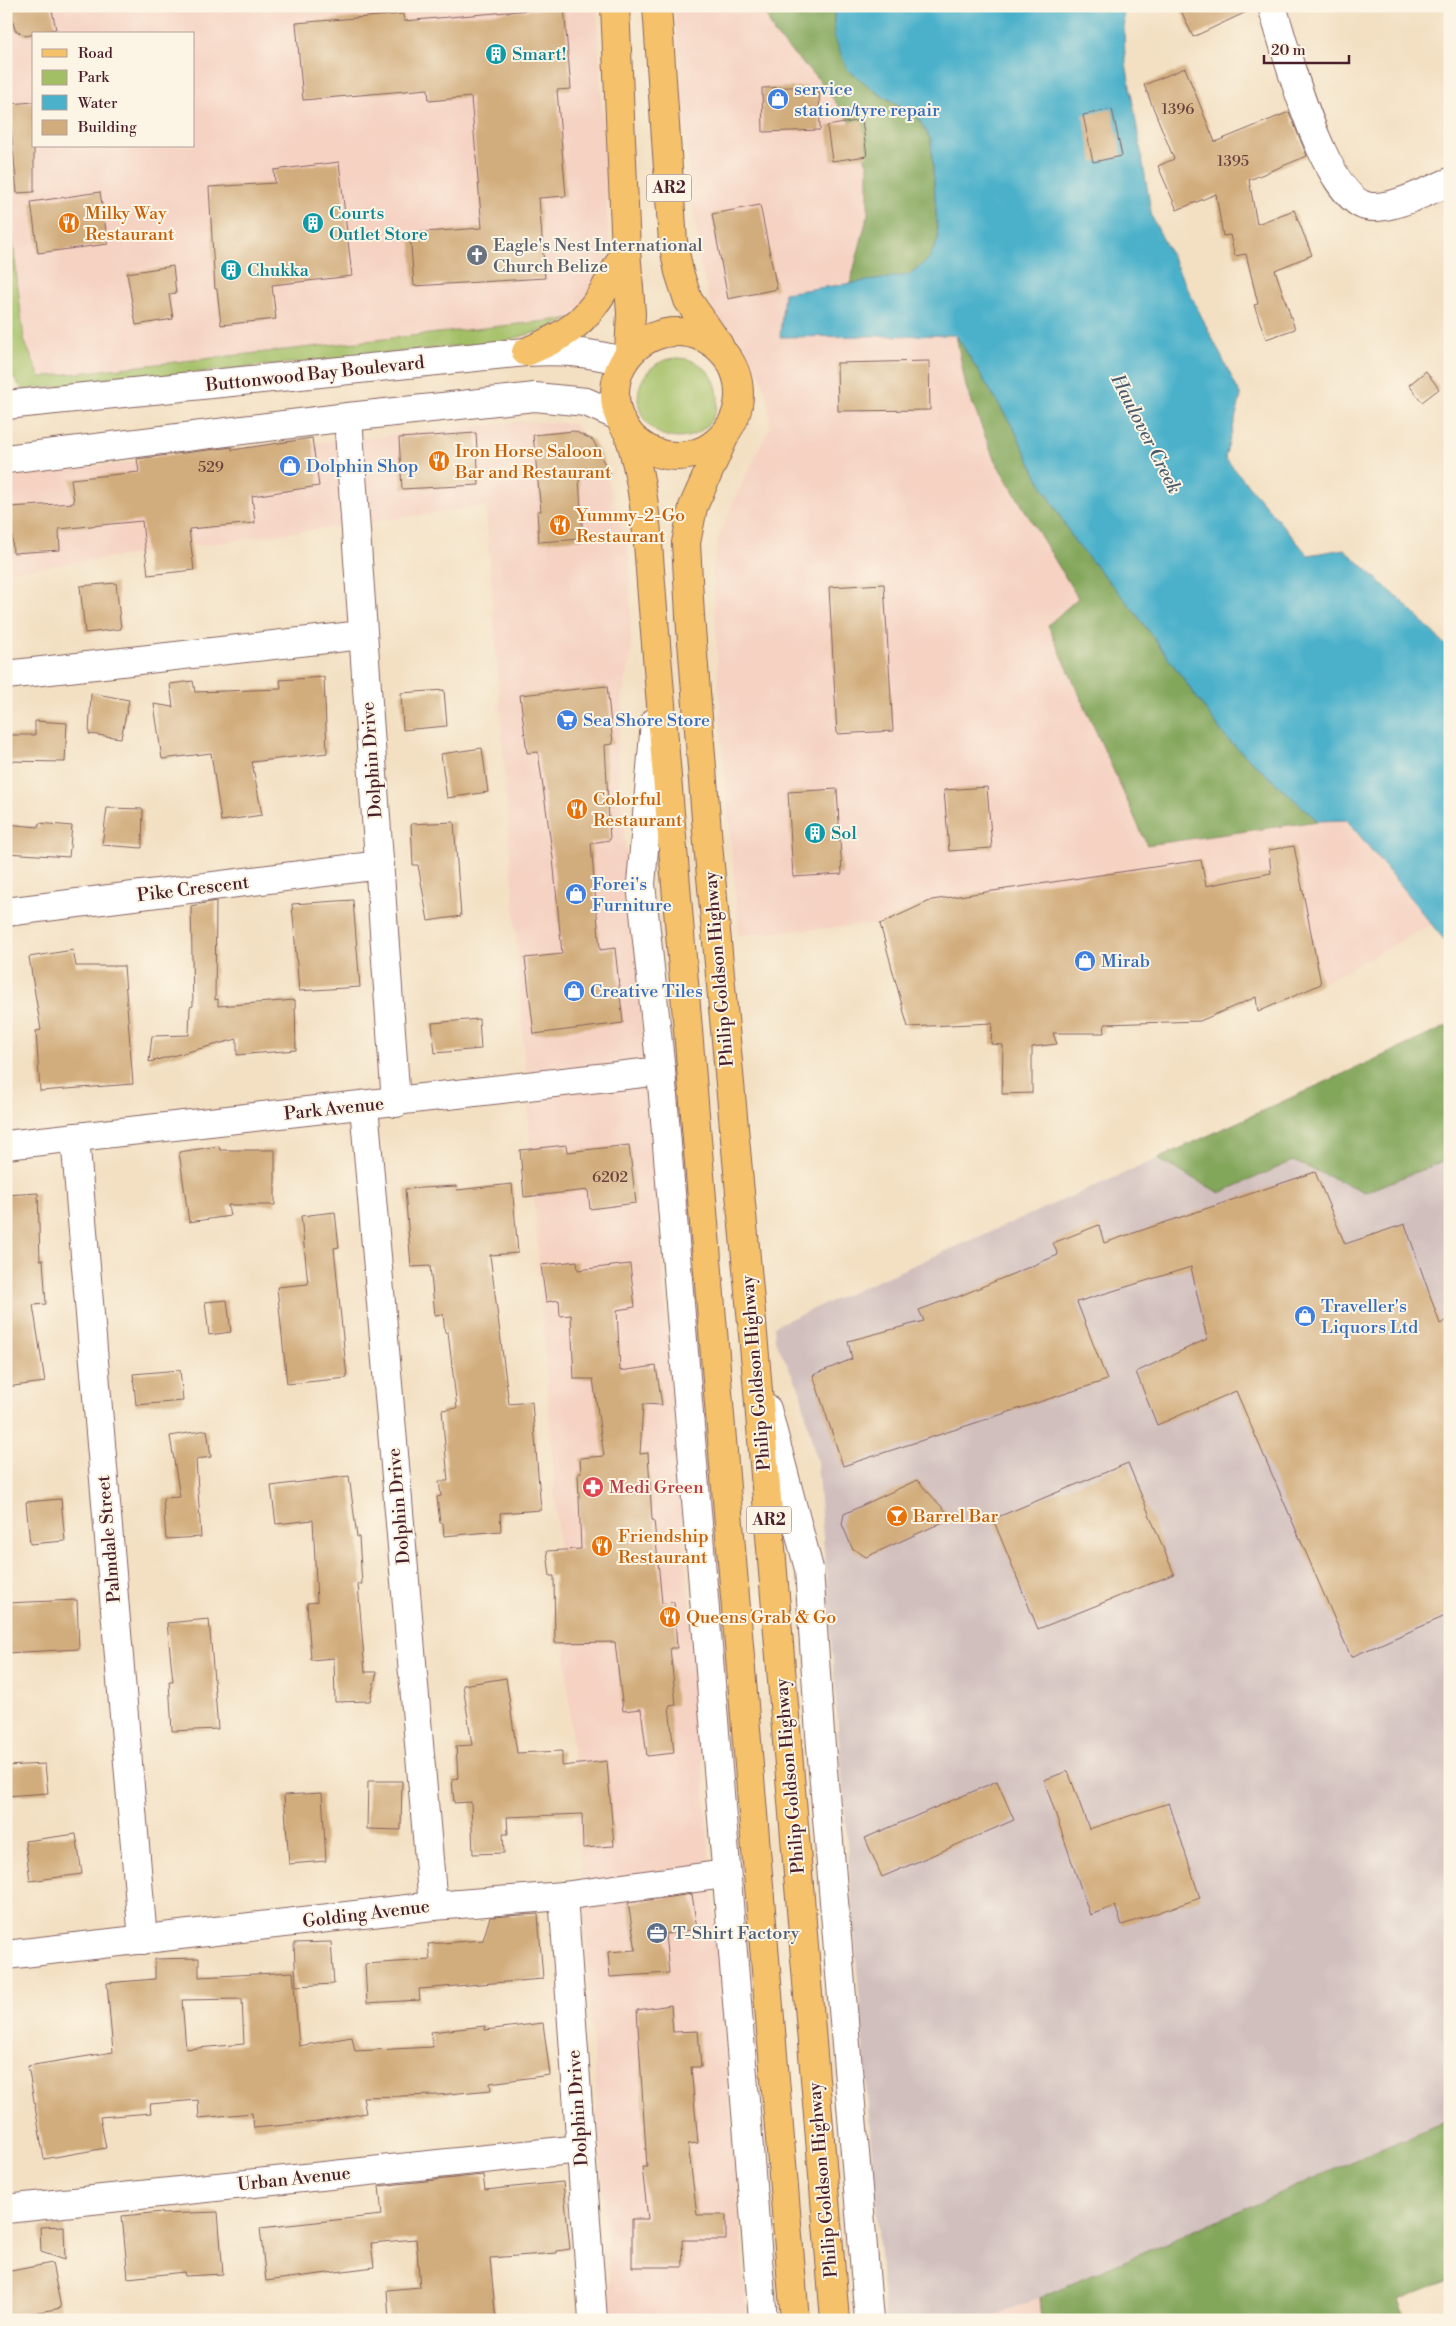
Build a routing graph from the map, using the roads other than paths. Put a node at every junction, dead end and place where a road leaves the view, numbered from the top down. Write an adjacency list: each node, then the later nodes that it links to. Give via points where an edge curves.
1 (615, 6): 5 (main road, AR2)
2 (656, 6): 8 (main road, AR2, via 673,242 679,272 688,300)
3 (1272, 6): 4 (street, via 1319,147 1326,163 1352,198 1366,206 1382,206)
4 (1450, 182)
5 (626, 250): 6 (main road, via 593,307 558,337); 7 (main road, AR2, via 631,314)
6 (526, 352): 7 (street, Buttonwood Bay Boulevard, via 561,350); 9 (street, Buttonwood Bay Boulevard)
7 (626, 356): 8 (main road, via 644,340 661,333 679,331 697,334); 11 (main road, via 616,378 615,397)
8 (727, 356): 12 (main road, via 736,374 739,395 736,415)
9 (6, 405)
10 (348, 418): 11 (street, via 535,397 586,402); 13 (street); 14 (street, Dolphin Drive)
11 (623, 424): 12 (main road, via 641,445 658,453 677,456 695,454 712,446); 16 (main road, Philip Goldson Highway / AR2, via 636,457 643,494)
12 (726, 433): 24 (main road, Philip Goldson Highway / AR2, via 693,507 686,543 708,844)
13 (6, 459)
14 (362, 635): 15 (street); 17 (street, Dolphin Drive)
15 (6, 675)
16 (659, 680): 19 (street, via 641,884); 34 (main road, Philip Goldson Highway / AR2)
17 (380, 865): 18 (street, Pike Crescent); 20 (street, Dolphin Drive)
18 (6, 912)
19 (661, 1072): 20 (street, Park Avenue); 25 (street)
20 (396, 1103): 21 (street, Park Avenue)
21 (364, 1106): 22 (street, Park Avenue); 27 (street, Dolphin Drive)
22 (75, 1137): 23 (street, Park Avenue); 28 (street, Palmdale Street)
23 (6, 1145)
24 (756, 1367): 35 (main road, Philip Goldson Highway / AR2); 36 (street, via 809,1569)
25 (726, 1874): 26 (street, Golding Avenue); 33 (street)
26 (563, 1896): 27 (street, Golding Avenue); 30 (street, Dolphin Drive)
27 (433, 1906): 28 (street, Golding Avenue)
28 (143, 1940): 29 (street, Golding Avenue)
29 (6, 1955)
30 (581, 2149): 31 (street, Urban Avenue); 32 (street, Dolphin Drive)
31 (6, 2209)
32 (593, 2320)
33 (763, 2320)
34 (795, 2320)
35 (835, 2320)
36 (869, 2320)

